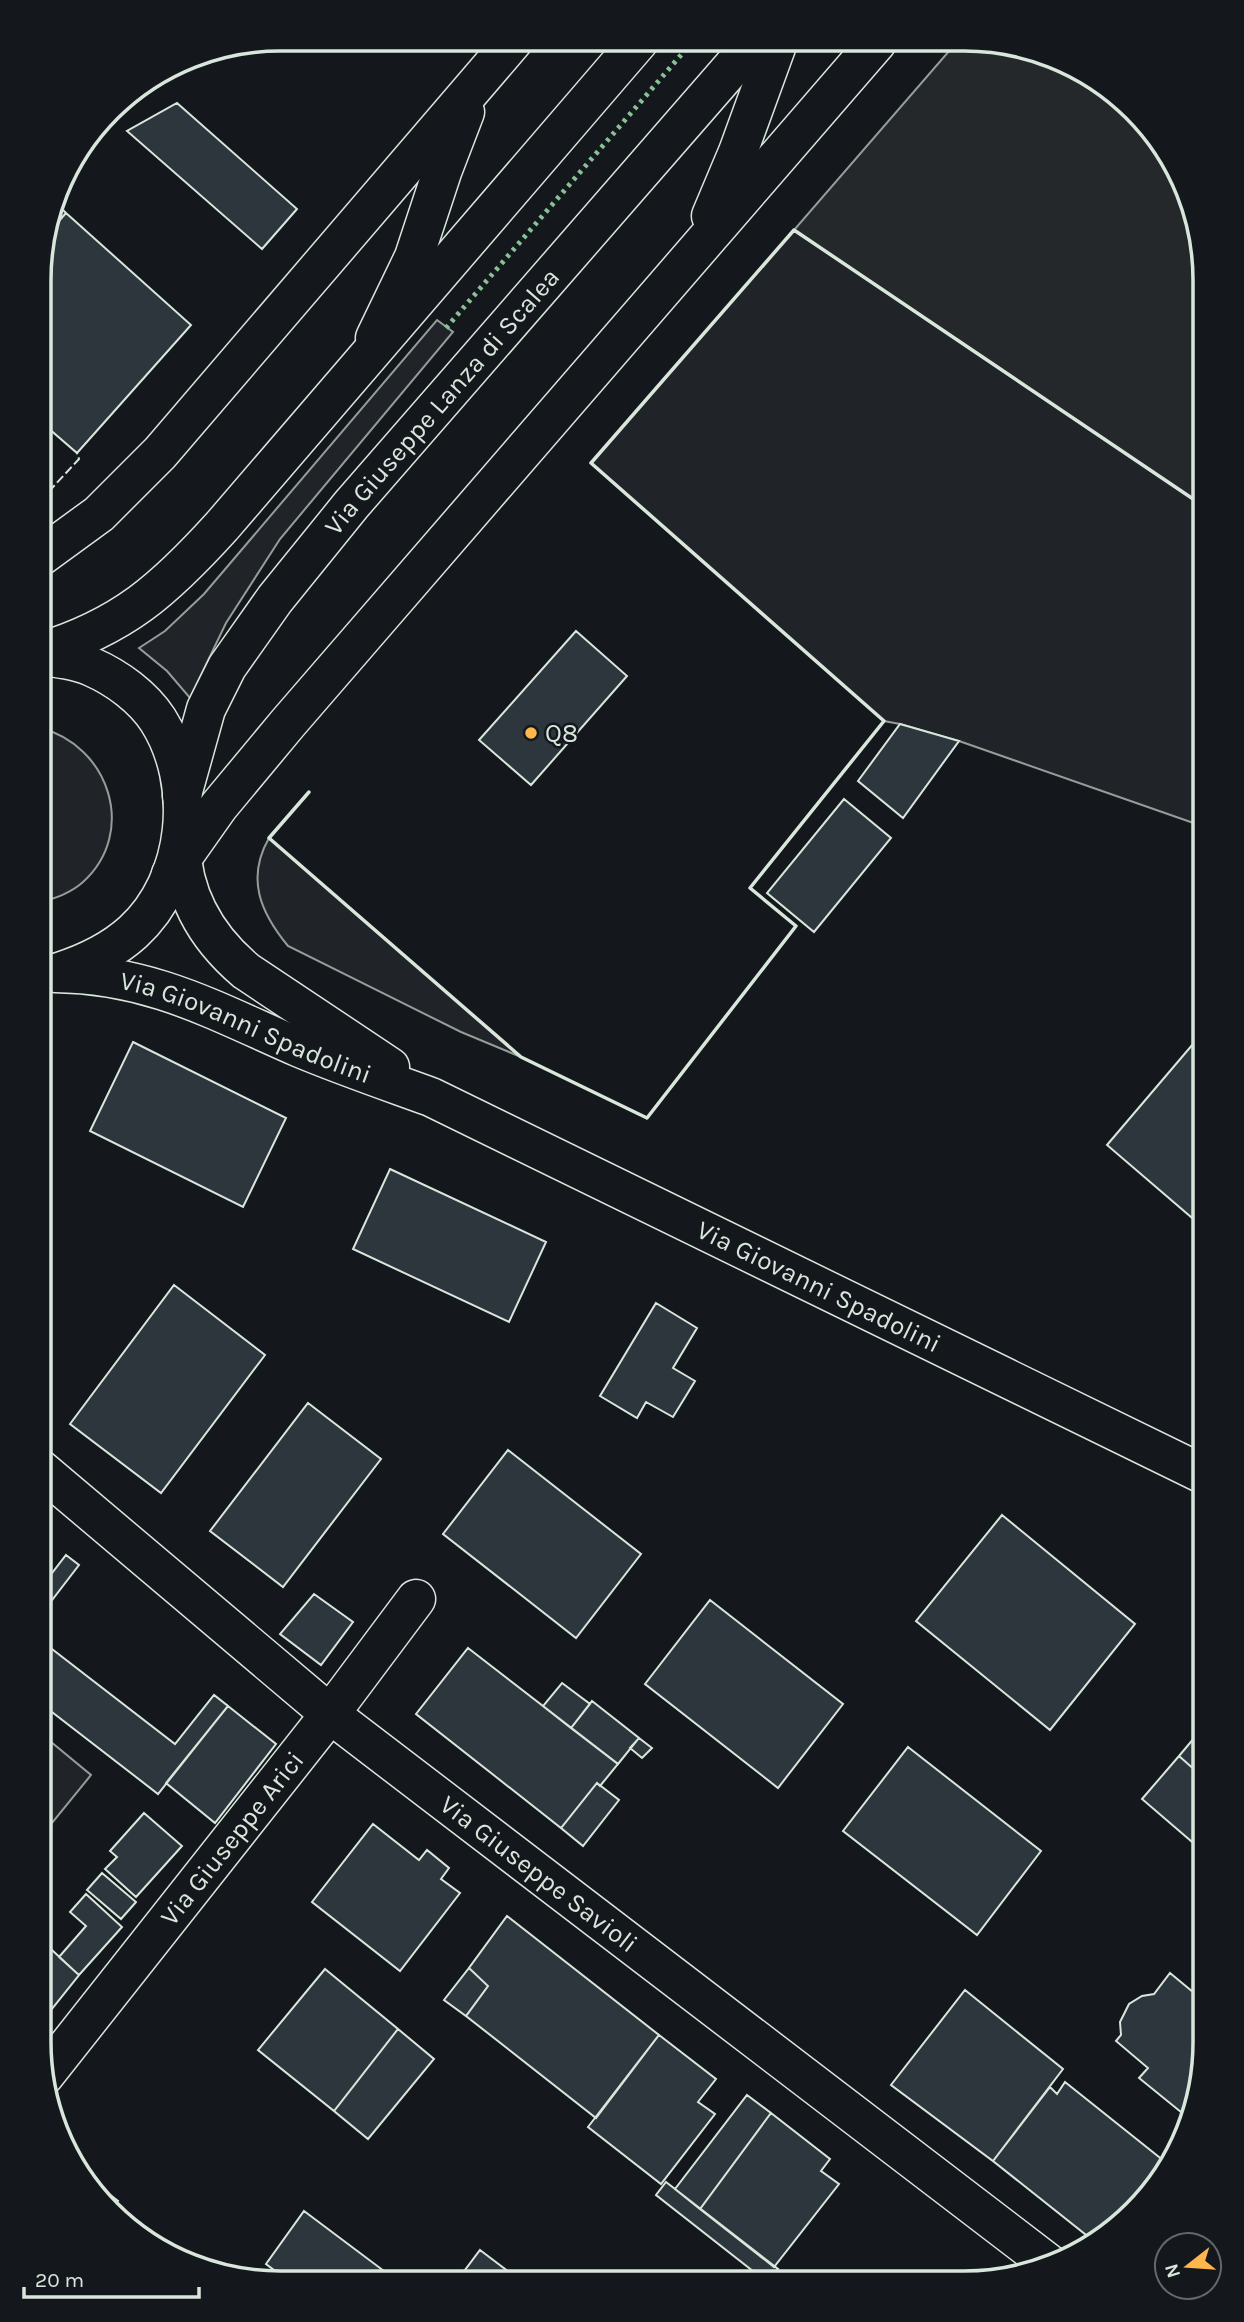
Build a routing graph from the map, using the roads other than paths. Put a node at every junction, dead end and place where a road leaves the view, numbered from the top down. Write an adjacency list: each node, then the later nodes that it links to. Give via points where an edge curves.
1 (504, 51): 9 (street, via 160,453 99,514)
2 (505, 51): 8 (street, via 467,108 395,299)
3 (630, 51): 8 (street)
4 (746, 51): 12 (street, Via Giuseppe Lanza di Scalea, via 351,505 275,599 227,667 206,709)
5 (775, 51): 7 (street, via 726,183)
6 (869, 51): 7 (street)
7 (680, 269): 13 (street)
8 (339, 388): 10 (street, via 177,575 114,622)
9 (51, 549)
10 (51, 650)
11 (51, 657): 12 (street, via 89,666 142,702 166,734)
12 (182, 795): 13 (street)
13 (178, 857): 14 (street, via 152,910 135,930 92,960); 16 (street, Via Giovanni Spadolini, via 194,906 227,956)
14 (51, 973)
15 (51, 974): 16 (street, Via Giovanni Spadolini, via 99,976 175,993 301,1048)
16 (431, 1097): 17 (street, Via Giovanni Spadolini)
17 (1193, 1469)
18 (51, 1478): 20 (street, Via Giuseppe Savioli)
19 (416, 1599): 20 (street, Via Giuseppe Arici)
20 (330, 1714): 21 (street, Via Giuseppe Arici); 22 (street, Via Giuseppe Savioli)
21 (52, 2066)
22 (1041, 2258)

